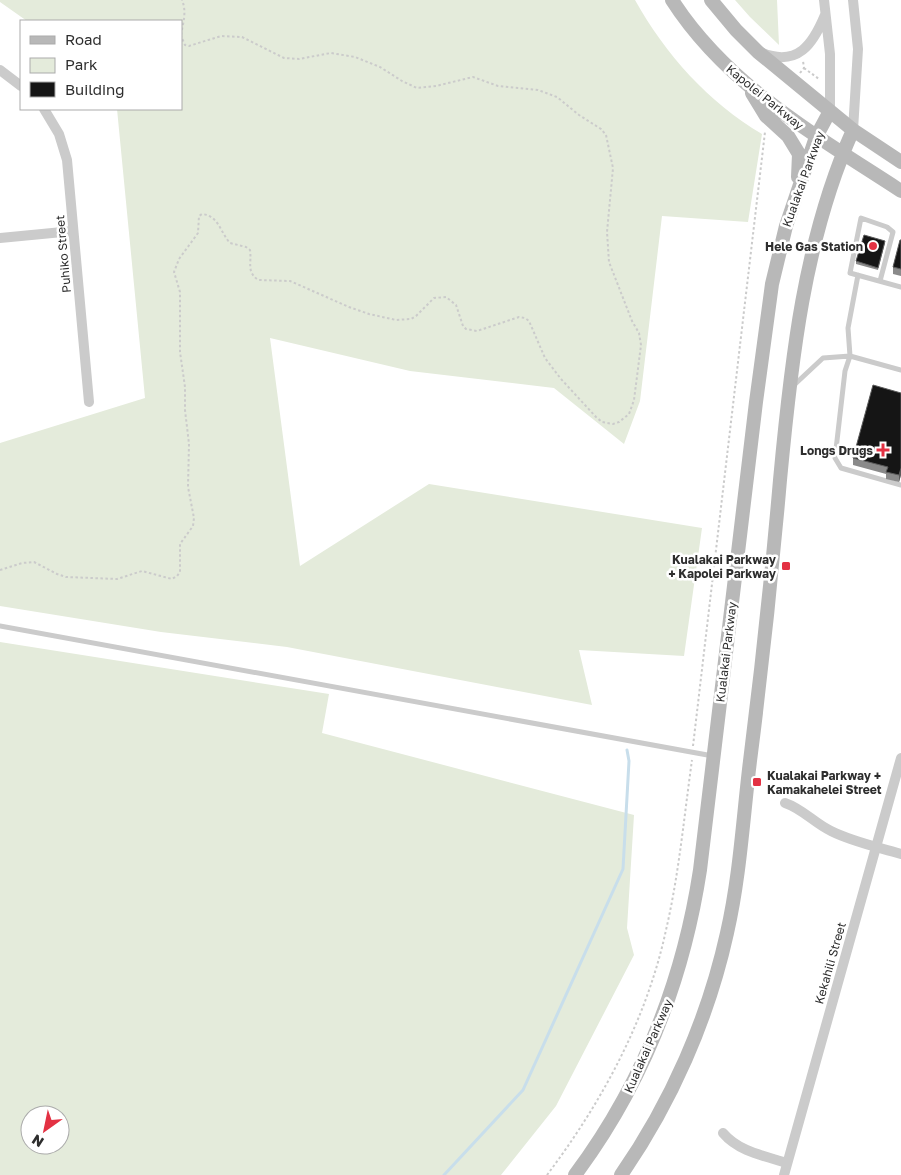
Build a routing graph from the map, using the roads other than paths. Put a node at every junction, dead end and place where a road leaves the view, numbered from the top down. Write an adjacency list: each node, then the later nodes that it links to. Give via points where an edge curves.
1 (672, 0): 9 (main road, Kapolei Parkway, via 702,40)
2 (711, 0): 6 (main road)
3 (824, 0): 5 (street)
4 (853, 0): 12 (street, via 858,49)
5 (826, 14): 6 (street, via 815,38 800,52 779,57); 11 (street)
6 (758, 52): 11 (main road)
7 (0, 70): 8 (street)
8 (20, 85)
9 (748, 86): 13 (main road, Kapolei Parkway); 16 (main road, via 766,116 788,136 799,154)
10 (45, 110): 18 (street, Puhiko Street, via 59,134 65,153)
11 (830, 111): 12 (main road); 13 (main road, Kualakai Parkway)
12 (853, 130): 14 (main road); 15 (main road)
13 (816, 137): 14 (main road, Kapolei Parkway); 16 (main road, Kualakai Parkway)
14 (843, 153): 17 (main road, Kapolei Parkway); 25 (main road, via 803,292)
15 (901, 162)
16 (798, 191): 29 (main road, Kualakai Parkway, via 778,254 767,315)
17 (901, 191)
18 (73, 231): 19 (street); 26 (street, Puhiko Street)
19 (0, 238)
20 (858, 275): 21 (lane); 21 (lane, via 850,273 861,218 893,232); 23 (lane, via 848,328)
21 (880, 281): 22 (lane)
22 (901, 287)
23 (850, 356): 24 (lane); 25 (lane, via 823,358); 27 (lane, via 845,371 835,458 841,468)
24 (901, 370)
25 (789, 390): 37 (main road, via 758,703 727,932 694,1041 668,1097)
26 (89, 402)
27 (901, 485)
28 (0, 626): 29 (lane)
29 (714, 756): 36 (main road, Kualakai Parkway, via 694,908 674,986 650,1048 627,1094)
30 (901, 758): 32 (street, Kekahili Street)
31 (785, 803): 32 (street, via 831,831)
32 (876, 847): 33 (street); 35 (street, Kekahili Street)
33 (901, 854)
34 (723, 1133): 35 (street, via 742,1148)
35 (788, 1163): 38 (street, Kekahili Street)
36 (575, 1175)
37 (621, 1175)
38 (784, 1175)

